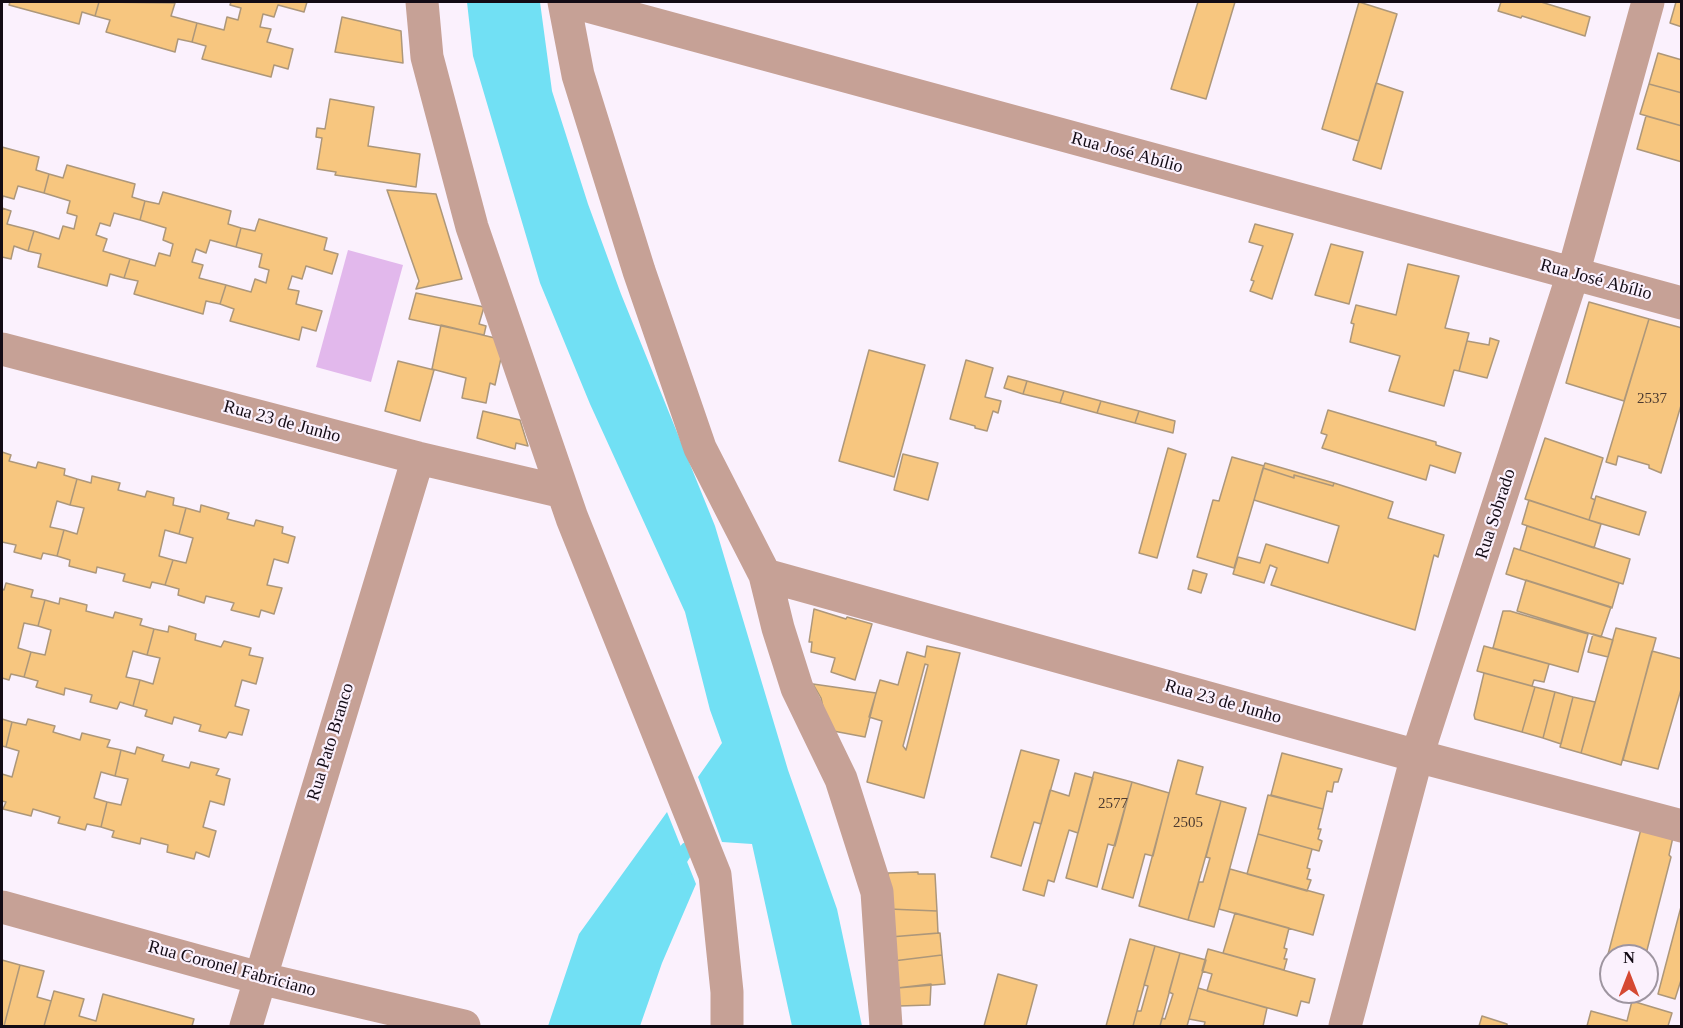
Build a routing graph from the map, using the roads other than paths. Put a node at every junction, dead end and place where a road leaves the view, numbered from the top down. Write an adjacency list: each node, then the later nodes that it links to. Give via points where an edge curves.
1 (422, 2): 9 (street, via 427,57 472,227)
2 (564, 2): 10 (street, via 578,75 700,448)
3 (573, 2): 5 (street, Rua José Abílio)
4 (1648, 2): 5 (street, Rua Sobrado)
5 (1573, 274): 6 (street, Rua José Abílio); 11 (street, Rua Sobrado)
6 (1682, 303)
7 (2, 349): 8 (street, Rua 23 de Junho)
8 (418, 458): 9 (street, Rua 23 de Junho); 14 (street, Rua Pato Branco)
9 (563, 492): 17 (street, via 715,875)
10 (765, 575): 11 (street, Rua 23 de Junho); 18 (street, via 797,688 841,779 877,892)
11 (1417, 756): 12 (street, Rua 23 de Junho); 19 (street, Rua Sobrado)
12 (1682, 826)
13 (2, 907): 14 (street, Rua Coronel Fabriciano)
14 (259, 978): 15 (street, Rua Pato Branco); 16 (street, Rua Coronel Fabriciano)
15 (246, 1026)
16 (464, 1026)
17 (728, 1026)
18 (886, 1026)
19 (1345, 1026)

